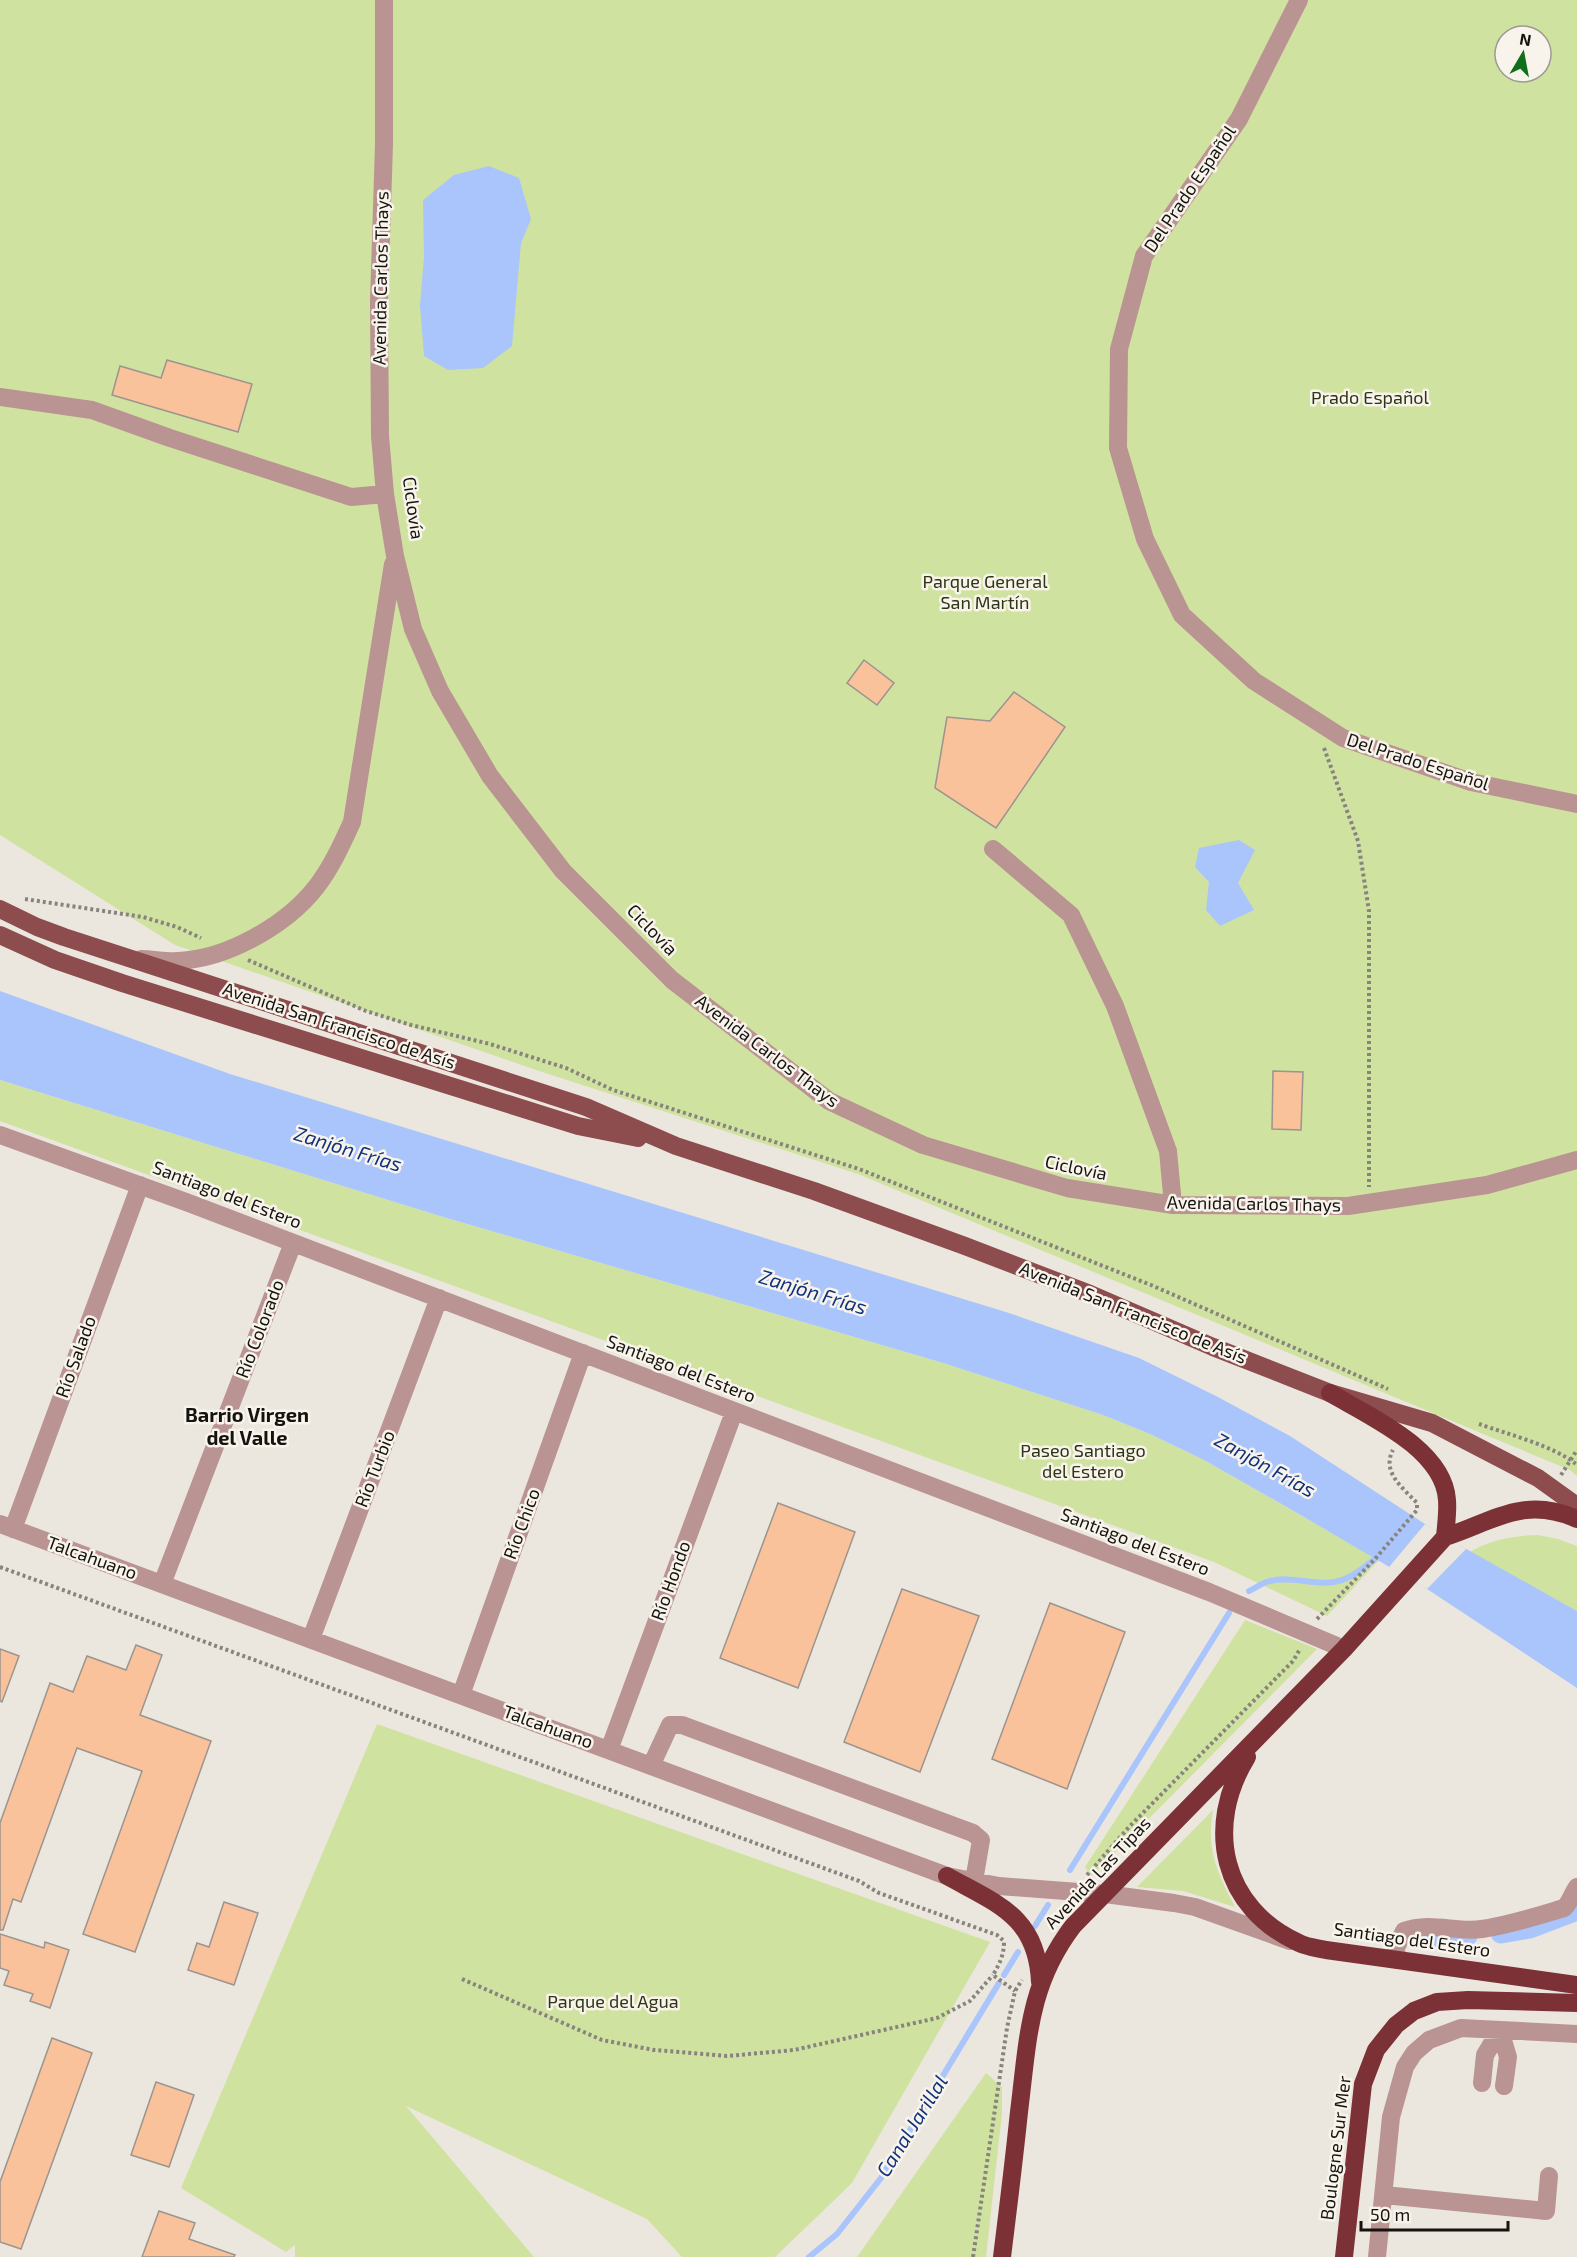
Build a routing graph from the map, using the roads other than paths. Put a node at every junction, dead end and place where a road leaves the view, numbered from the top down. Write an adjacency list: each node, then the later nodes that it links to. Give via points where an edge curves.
1 (384, 0): 4 (street, Avenida Carlos Thays, via 379,302 380,436)
2 (1299, 0): 6 (street, Del Prado Español, via 1239,119 1144,256 1119,349 1118,448 1145,539 1182,615 1254,681 1343,738 1471,782)
3 (0, 397): 4 (street, via 92,410 351,497)
4 (385, 494): 5 (street, Avenida Carlos Thays)
5 (395, 556): 10 (street, Avenida Carlos Thays, via 352,822 316,887 289,914 226,951 179,961); 15 (street, Avenida Carlos Thays, via 413,629 440,691 490,776 563,871 672,980 829,1101 923,1145 1067,1188)
6 (1577, 804)
7 (993, 849): 15 (street, via 1071,915 1115,1006 1168,1151)
8 (0, 909): 10 (main road, Avenida San Francisco de Asís, via 37,927)
9 (0, 935): 12 (main road, Avenida San Francisco de Asís, via 55,960 122,983 578,1126)
10 (128, 957): 12 (main road, Avenida San Francisco de Asís, via 586,1107)
11 (0, 1136): 14 (street, Santiago del Estero)
12 (676, 1146): 19 (main road, Avenida San Francisco de Asís, via 965,1246)
13 (1577, 1160): 15 (street, Avenida Carlos Thays, via 1487,1185 1348,1206)
14 (140, 1185): 16 (street, Santiago del Estero); 23 (street, Río Salado)
15 (1173, 1205)
16 (293, 1243): 17 (street, Santiago del Estero); 25 (street, Río Colorado)
17 (439, 1298): 18 (street, Santiago del Estero); 26 (street, Río Turbio)
18 (583, 1353): 20 (street, Santiago del Estero); 28 (street, Río Chico)
19 (1330, 1393): 21 (main road, Avenida San Francisco de Asís, via 1432,1423 1538,1478); 24 (highway, via 1401,1435 1427,1457 1443,1479 1448,1500)
20 (734, 1412): 27 (street, Santiago del Estero, via 1209,1592); 30 (street, Río Hondo)
21 (1577, 1506)
22 (1577, 1519): 24 (highway, via 1534,1510 1503,1514)
23 (6, 1526): 25 (street, Talcahuano)
24 (1445, 1537): 27 (highway, Avenida Las Tipas)
25 (162, 1584): 26 (street, Talcahuano)
26 (311, 1639): 28 (street, Talcahuano)
27 (1344, 1649): 29 (highway, Avenida Las Tipas)
28 (461, 1695): 30 (street, Talcahuano)
29 (1264, 1730): 35 (highway, Avenida Las Tipas); 36 (highway, Avenida Las Tipas, via 1232,1785 1225,1856 1237,1889 1250,1909 1266,1924)
30 (609, 1750): 31 (street, Talcahuano)
31 (651, 1766): 32 (street, Talcahuano); 33 (street, via 670,1725 682,1725 973,1833 981,1840)
32 (947, 1876): 33 (street, Talcahuano); 38 (highway, via 1007,1909 1025,1931 1036,1954)
33 (974, 1881): 35 (street, Talcahuano)
34 (1577, 1887): 37 (street, via 1564,1908 1508,1924 1480,1930 1417,1926 1404,1931 1396,1948)
35 (1104, 1894): 36 (street, Santiago del Estero, via 1195,1908); 38 (highway, Avenida Las Tipas, via 1059,1945)
36 (1300, 1944): 37 (highway, Santiago del Estero)
37 (1397, 1960): 39 (highway, Santiago del Estero)
38 (1040, 1983): 47 (highway, Avenida Las Tipas, via 1030,2022)
39 (1577, 1985)
40 (1577, 2002): 48 (highway, Boulogne Sur Mer, via 1437,2002 1414,2011 1396,2025 1376,2050 1363,2084)
41 (1500, 2030): 42 (street); 43 (street, via 1485,2055); 44 (street, via 1508,2057); 46 (street, via 1461,2028 1429,2040 1414,2053 1405,2067 1391,2117)
42 (1577, 2034)
43 (1482, 2083)
44 (1504, 2086)
45 (1549, 2176): 46 (street, via 1546,2211)
46 (1384, 2195): 49 (street)
47 (1002, 2257)
48 (1344, 2257)
49 (1377, 2257)

